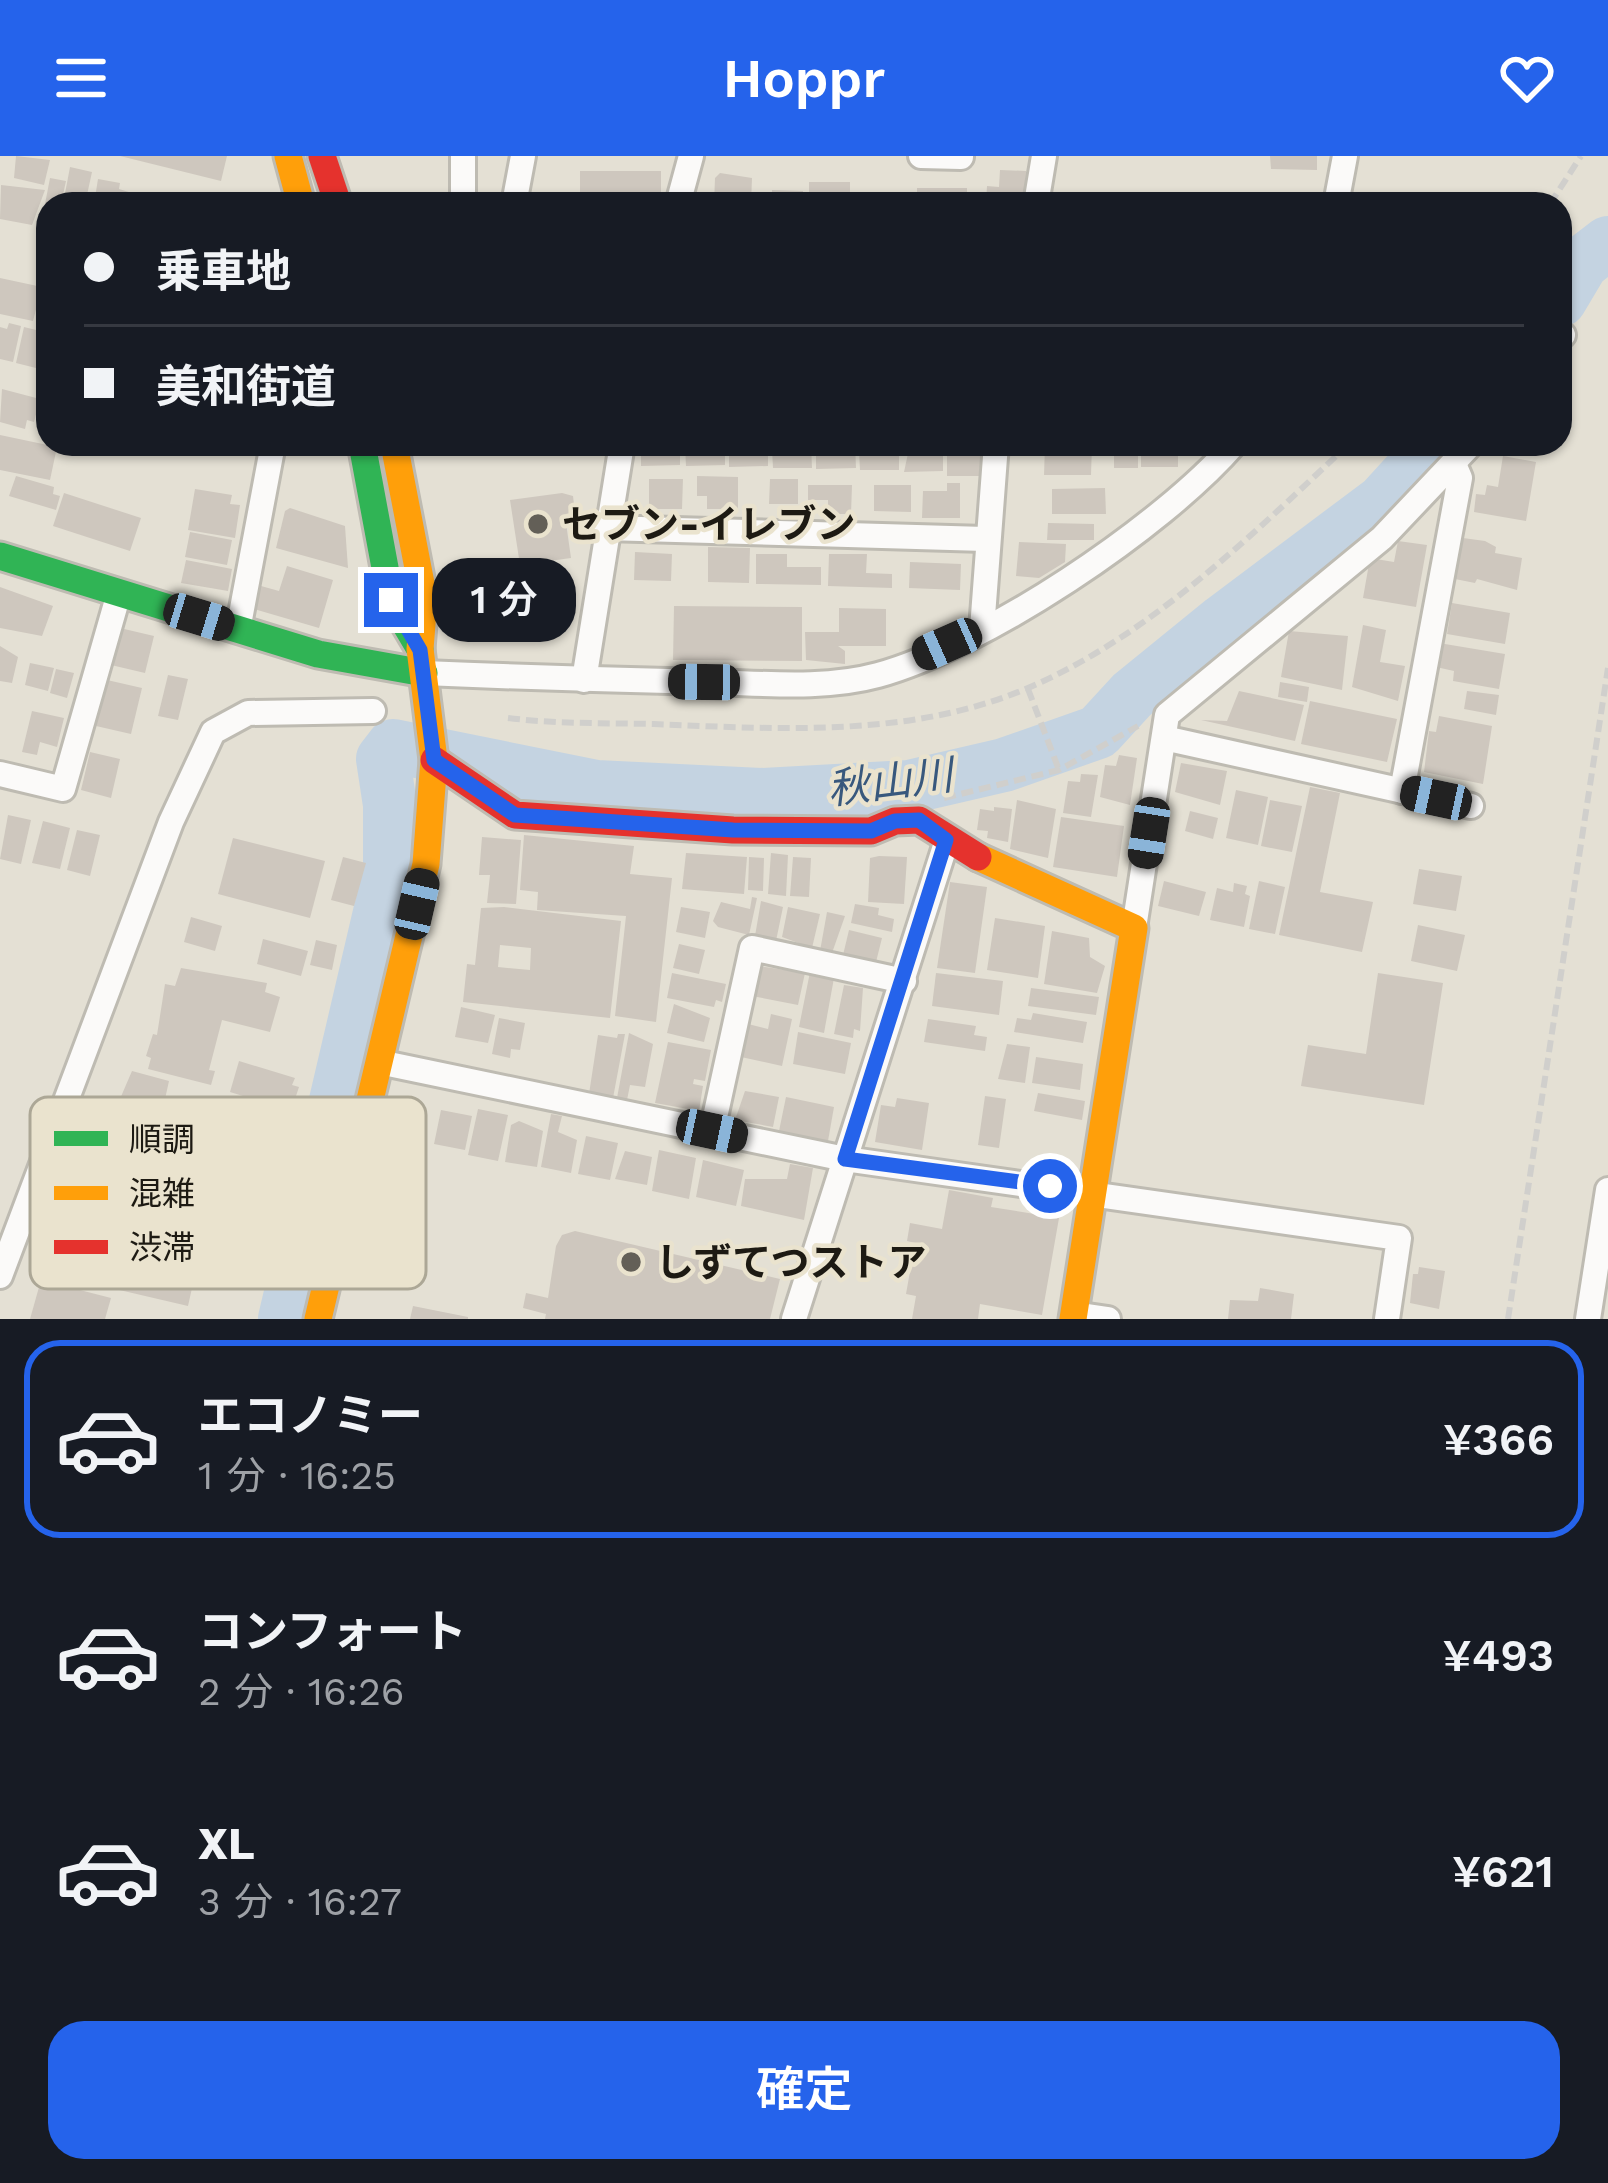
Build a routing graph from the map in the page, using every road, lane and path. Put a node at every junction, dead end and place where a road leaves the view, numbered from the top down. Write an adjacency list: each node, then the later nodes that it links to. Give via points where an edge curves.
1 (288, 156): 11 (street)
2 (322, 156): 12 (street)
3 (463, 156): 13 (street)
4 (523, 156): 14 (street)
5 (691, 156): 15 (street)
6 (921, 156): 10 (street)
7 (1044, 156): 16 (street)
8 (1345, 156): 17 (street)
9 (1581, 156): 18 (path)
10 (961, 157)
11 (298, 192)
12 (334, 192)
13 (463, 192)
14 (516, 192)
15 (681, 192)
16 (1038, 192)
17 (1338, 192)
18 (1558, 192)
19 (271, 456): 32 (street)
20 (364, 456): 33 (street, via 391,600)
21 (396, 456): 33 (street, via 424,599)
22 (620, 456): 27 (street)
23 (995, 456): 28 (street)
24 (1221, 456): 31 (street, via 1136,532)
25 (1461, 456): 26 (street)
26 (1454, 464): 38 (street, via 1382,538); 42 (street, via 1460,478)
27 (605, 528): 28 (street); 35 (street)
28 (985, 539): 31 (street)
29 (0, 556): 30 (street)
30 (118, 592): 32 (street); 41 (street, via 63,789)
31 (982, 629): 35 (street, via 879,675 827,683)
32 (238, 630): 33 (street, via 318,654)
33 (422, 662): 35 (street); 39 (street)
34 (1608, 668): 63 (path)
35 (584, 680)
36 (1028, 688): 40 (path)
37 (373, 711): 49 (street, via 248,712 213,733)
38 (1166, 726): 40 (path); 42 (street); 46 (street)
39 (434, 760): 44 (street, via 515,815 733,830 871,831); 48 (street, via 426,864)
40 (1059, 770): 44 (path, via 942,799)
41 (0, 774)
42 (1402, 791): 43 (street)
43 (1472, 806)
44 (919, 820): 45 (street)
45 (946, 840): 46 (street); 47 (street)
46 (1134, 928): 54 (street)
47 (904, 981): 51 (street, via 752,948); 52 (street)
48 (379, 1062): 50 (street); 51 (street)
49 (68, 1097)
50 (371, 1097)
51 (712, 1131): 52 (street)
52 (845, 1159): 54 (street); 60 (street)
53 (1608, 1190): 64 (street)
54 (1091, 1191): 58 (street); 62 (street, via 1399,1238)
55 (30, 1197): 56 (street)
56 (0, 1276)
57 (325, 1289): 59 (street)
58 (1073, 1316): 61 (street)
59 (318, 1319)
60 (794, 1319)
61 (1108, 1319)
62 (1387, 1319)
63 (1508, 1319)
64 (1588, 1319)

